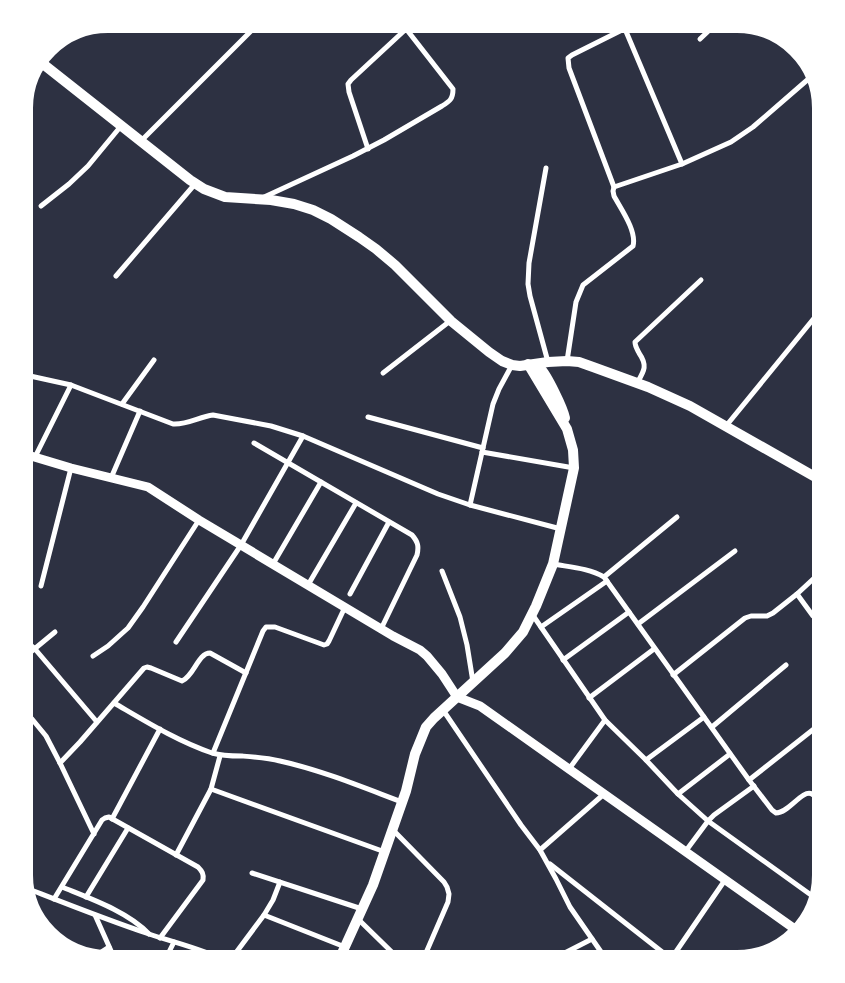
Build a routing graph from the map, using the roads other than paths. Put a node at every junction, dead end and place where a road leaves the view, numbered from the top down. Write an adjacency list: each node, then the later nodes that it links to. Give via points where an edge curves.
1 (252, 30): 11 (street)
2 (405, 30): 12 (street, via 348,84)
3 (407, 30): 12 (street, via 453,89 453,96 442,106)
4 (622, 30): 16 (street, via 568,58)
5 (624, 30): 13 (street)
6 (710, 30): 7 (street)
7 (700, 39)
8 (44, 65): 10 (main road)
9 (809, 79): 13 (street, via 743,134)
10 (121, 126): 11 (main road); 18 (street, via 88,166)
11 (141, 141): 15 (main road)
12 (368, 149): 17 (street)
13 (682, 164): 16 (street)
14 (546, 168): 25 (street, via 528,284)
15 (195, 183): 17 (main road, via 225,197); 19 (street)
16 (614, 187): 24 (street, via 614,196 634,236 633,246 583,285 576,302)
17 (258, 199): 22 (main road, via 294,204 331,219 395,265)
18 (41, 206)
19 (116, 276)
20 (701, 280): 30 (street, via 634,342 644,365)
21 (815, 317): 35 (street)
22 (451, 321): 27 (main road); 28 (street)
23 (154, 360): 32 (street)
24 (567, 361): 25 (main road); 30 (main road, via 579,362)
25 (548, 362): 26 (main road)
26 (528, 364): 27 (main road); 43 (main road, via 567,429)
27 (512, 366): 38 (street, via 493,404)
28 (383, 373)
29 (30, 376): 31 (street)
30 (636, 383): 35 (main road, via 690,406)
31 (71, 385): 32 (street); 40 (street)
32 (122, 404): 33 (street)
33 (140, 412): 36 (street, via 173,424 213,416 272,426); 45 (street)
34 (368, 417): 38 (street)
35 (726, 426): 44 (main road)
36 (303, 436): 41 (street); 48 (street, via 422,488)
37 (254, 443): 41 (street)
38 (483, 450): 43 (street); 48 (street)
39 (30, 456): 40 (street)
40 (35, 457): 42 (street)
41 (288, 463): 46 (street); 53 (street)
42 (71, 468): 45 (street); 61 (street)
43 (574, 468): 52 (main road)
44 (815, 477)
45 (111, 478): 50 (street, via 148,487)
46 (321, 482): 47 (street); 55 (street)
47 (356, 503): 51 (street); 60 (street)
48 (470, 505): 52 (street)
49 (677, 517): 59 (street)
50 (200, 520): 53 (street); 77 (street, via 128,628)
51 (389, 522): 62 (street); 70 (street, via 412,535 419,547)
52 (560, 529): 56 (main road)
53 (241, 545): 55 (street); 72 (street)
54 (735, 551): 68 (street)
55 (274, 564): 60 (street)
56 (553, 564): 59 (street, via 590,571); 66 (main road)
57 (442, 571): 82 (street, via 460,617)
58 (815, 577): 63 (street)
59 (606, 579): 65 (street); 69 (street)
60 (308, 585): 64 (street)
61 (41, 586)
62 (350, 594)
63 (797, 594): 67 (street); 81 (street, via 767,616 751,616 742,620)
64 (345, 607): 70 (street); 80 (street, via 324,646 275,627 266,627)
65 (629, 612): 68 (street); 78 (street)
66 (532, 614): 69 (street); 82 (main road, via 505,653)
67 (815, 617)
68 (638, 624): 74 (street)
69 (541, 627): 78 (street)
70 (381, 628): 83 (street, via 428,656)
71 (55, 632): 75 (street)
72 (176, 642)
73 (30, 645): 75 (street)
74 (654, 648): 81 (street); 84 (street)
75 (34, 649): 76 (street); 90 (street)
76 (30, 652)
77 (93, 656)
78 (563, 660): 84 (street)
79 (786, 665): 91 (street)
80 (246, 673): 85 (street, via 207,653 182,681 144,668); 94 (street)
81 (673, 675): 88 (street)
82 (473, 683): 83 (main road)
83 (458, 697): 86 (main road); 99 (street, via 480,706)
84 (589, 698): 89 (street)
85 (114, 703): 90 (street); 93 (street)
86 (443, 710): 106 (main road, via 426,727); 112 (street)
87 (30, 717): 98 (street, via 46,736)
88 (704, 717): 91 (street); 97 (street)
89 (605, 720): 97 (street); 99 (street)
90 (97, 722): 98 (street)
91 (712, 727): 95 (street)
92 (815, 728): 100 (street)
93 (160, 729): 94 (street); 107 (street)
94 (213, 753): 96 (street)
95 (730, 754): 100 (street); 104 (street)
96 (220, 756): 102 (street); 106 (street, via 262,758 293,764)
97 (646, 760): 104 (street)
98 (60, 762): 111 (street)
99 (569, 769): 103 (street)
100 (749, 780): 101 (street)
101 (754, 786): 105 (street, via 776,813 783,812 805,794); 108 (street)
102 (211, 789): 113 (street); 115 (street)
103 (604, 794): 112 (street); 114 (street)
104 (678, 794): 108 (street)
105 (815, 796)
106 (402, 802): 110 (main road)
107 (112, 819): 109 (street); 111 (street, via 105,818)
108 (708, 821): 114 (street); 122 (street)
109 (128, 828): 115 (street); 123 (street)
110 (393, 830): 113 (main road); 142 (street, via 447,886 448,902)
111 (94, 834): 120 (street)
112 (540, 850): 116 (street)
113 (385, 852): 125 (main road)
114 (685, 852): 118 (street)
115 (176, 855): 130 (street, via 198,867 204,876)
116 (547, 862): 131 (street, via 570,907); 145 (street)
117 (252, 873): 119 (street)
118 (725, 880): 128 (street); 146 (street)
119 (280, 882): 125 (street); 127 (street)
120 (62, 887): 123 (street); 124 (street)
121 (32, 890): 124 (street)
122 (812, 896)
123 (86, 897): 129 (street, via 130,918)
124 (54, 899): 126 (street)
125 (360, 914): 134 (main road); 141 (street)
126 (95, 915): 129 (street); 133 (street)
127 (264, 915): 134 (street); 139 (street)
128 (794, 928)
129 (149, 934): 130 (street)
130 (160, 938): 132 (street)
131 (592, 939): 143 (street); 144 (street)
132 (174, 942): 137 (street); 138 (street)
133 (109, 947): 135 (street); 136 (street)
134 (345, 947): 140 (main road)
135 (101, 952)
136 (112, 953)
137 (168, 953)
138 (207, 953)
139 (236, 953)
140 (342, 953)
141 (394, 953)
142 (426, 953)
143 (565, 953)
144 (602, 953)
145 (664, 953)
146 (678, 953)

